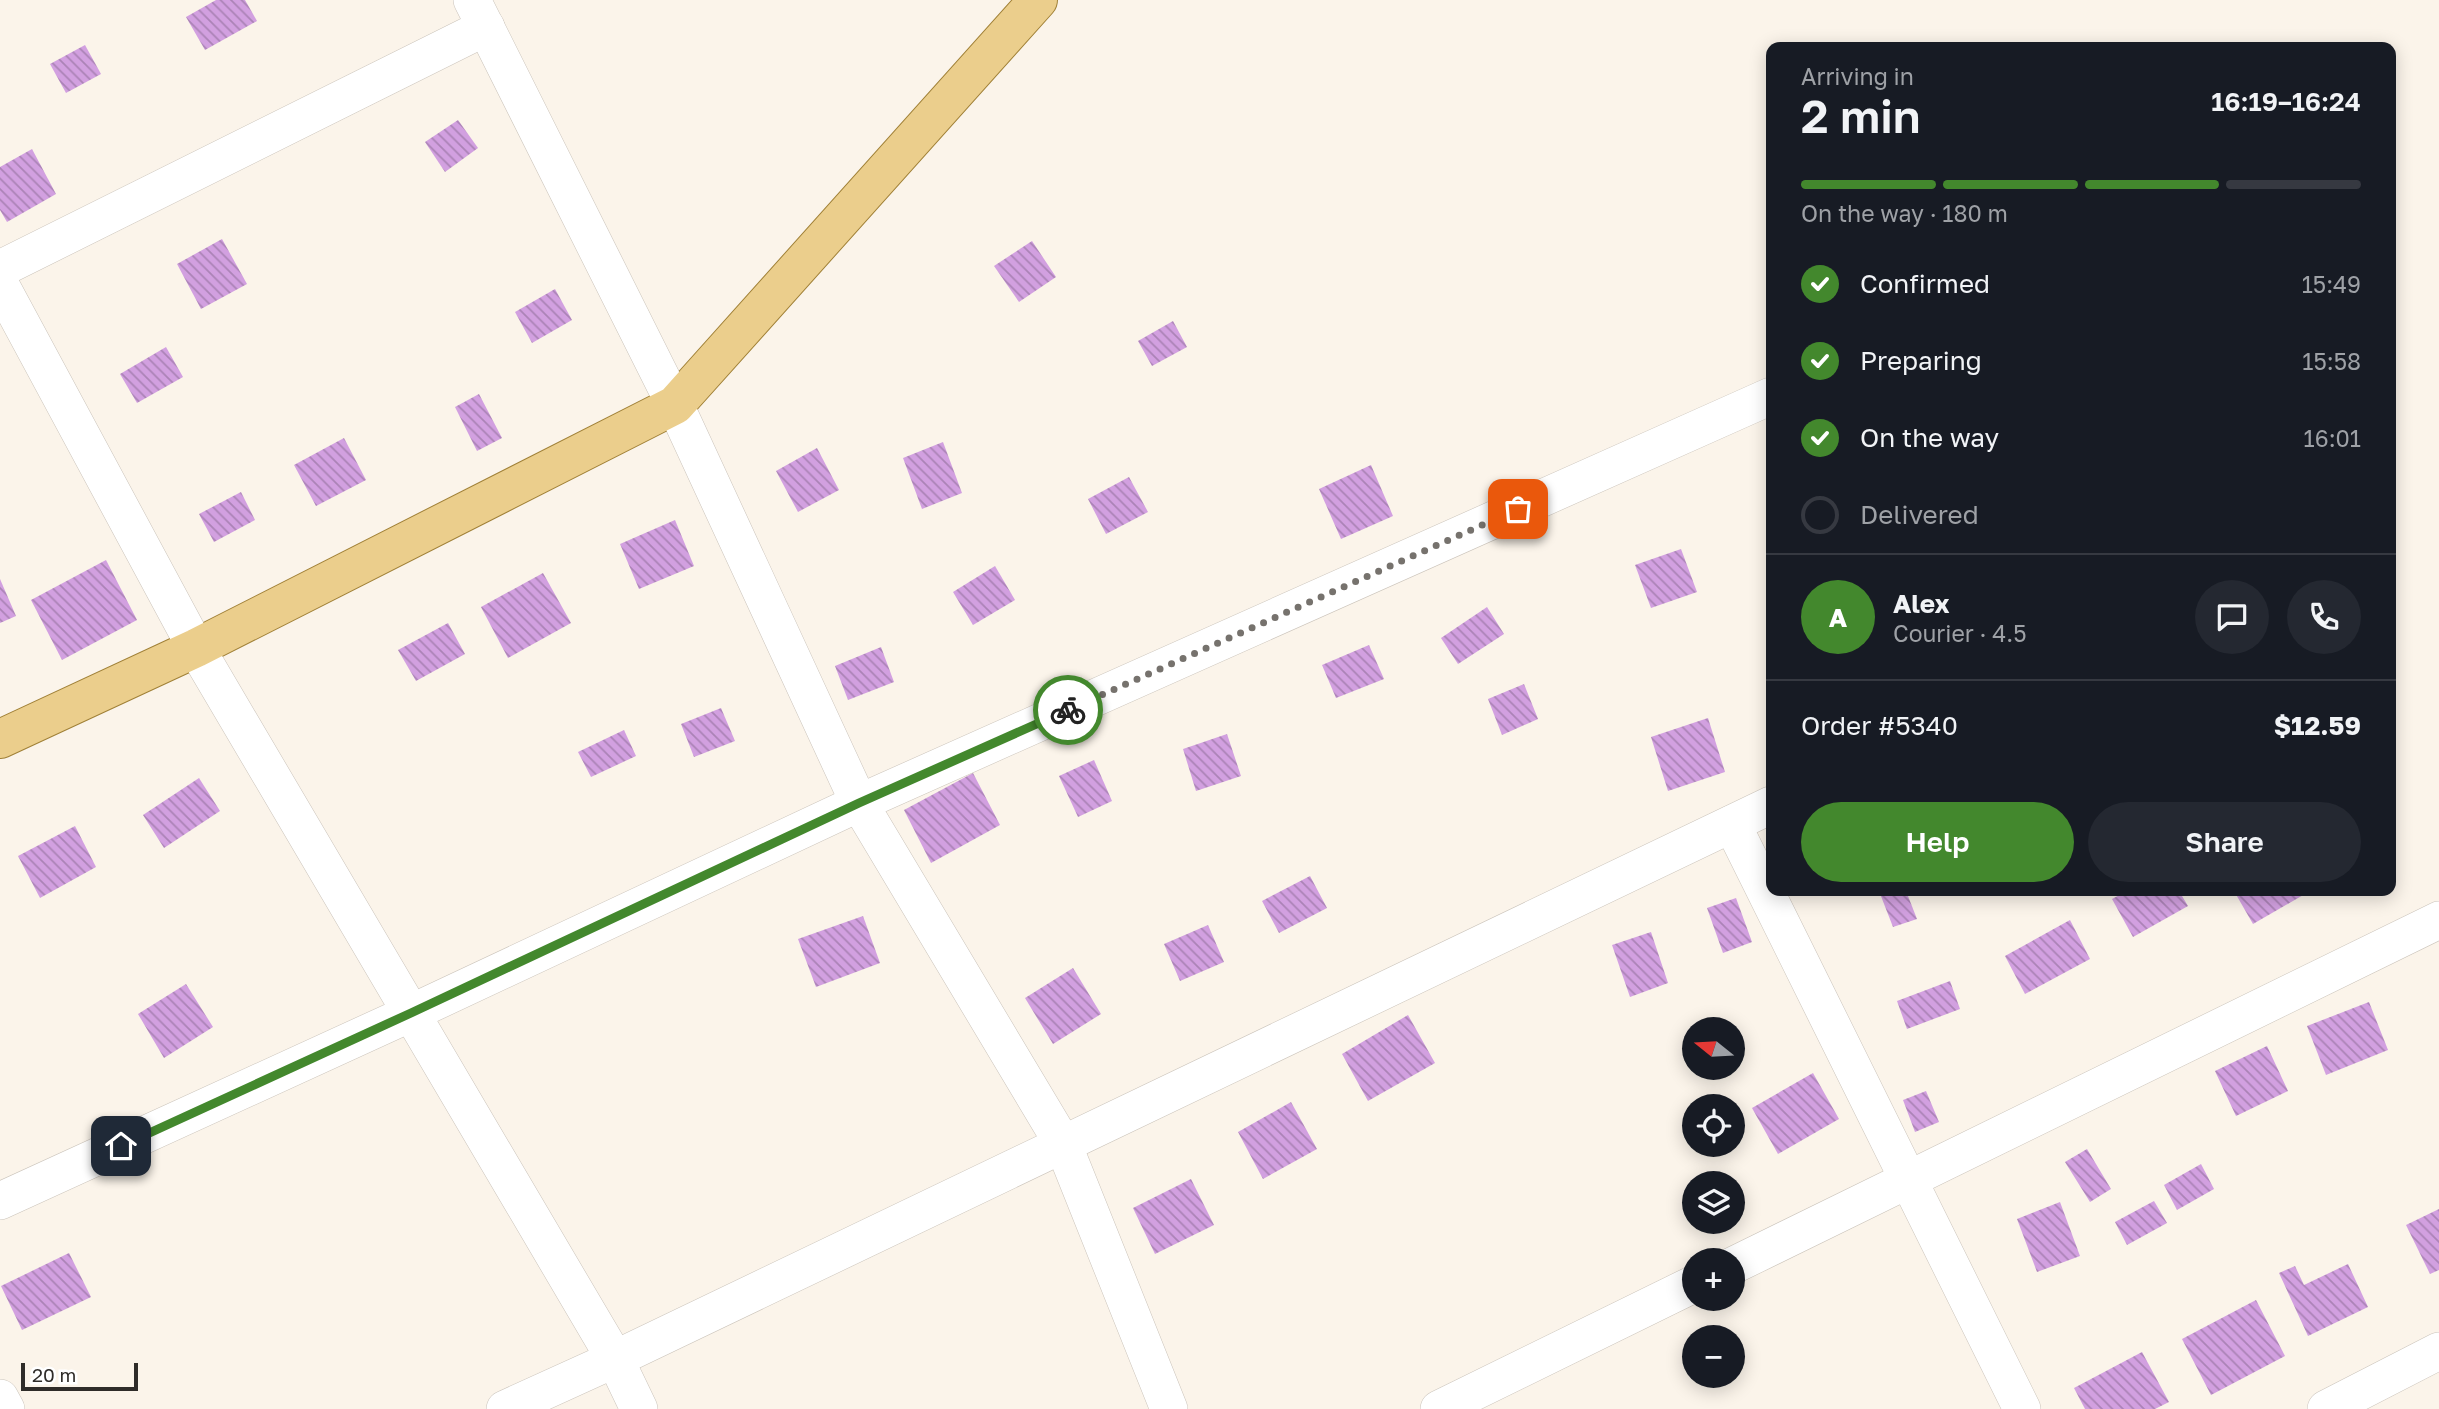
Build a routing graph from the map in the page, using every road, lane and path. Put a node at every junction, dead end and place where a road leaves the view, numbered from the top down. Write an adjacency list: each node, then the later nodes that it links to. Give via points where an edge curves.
1 (1038, 0): 6 (main road)
2 (479, 13): 3 (street); 6 (street)
3 (0, 269)
4 (0, 284): 7 (street)
5 (1766, 398): 9 (street)
6 (675, 405): 7 (main road); 9 (street)
7 (196, 648): 8 (main road); 15 (street)
8 (0, 739)
9 (859, 803): 15 (street); 16 (street)
10 (1766, 807): 11 (street)
11 (1732, 824): 12 (street); 16 (street)
12 (1766, 893)
13 (1767, 896): 17 (street)
14 (2439, 919): 17 (street)
15 (411, 1013): 18 (street); 22 (street)
16 (1063, 1144): 22 (street); 27 (street)
17 (1907, 1180): 19 (street); 29 (street)
18 (0, 1201)
19 (1745, 1260)
20 (1682, 1290): 28 (street)
21 (2439, 1351): 30 (street)
22 (615, 1359): 25 (street); 26 (street)
23 (0, 1398): 24 (street)
24 (6, 1409)
25 (505, 1409)
26 (639, 1409)
27 (1169, 1409)
28 (1439, 1409)
29 (2022, 1409)
30 (2326, 1409)

